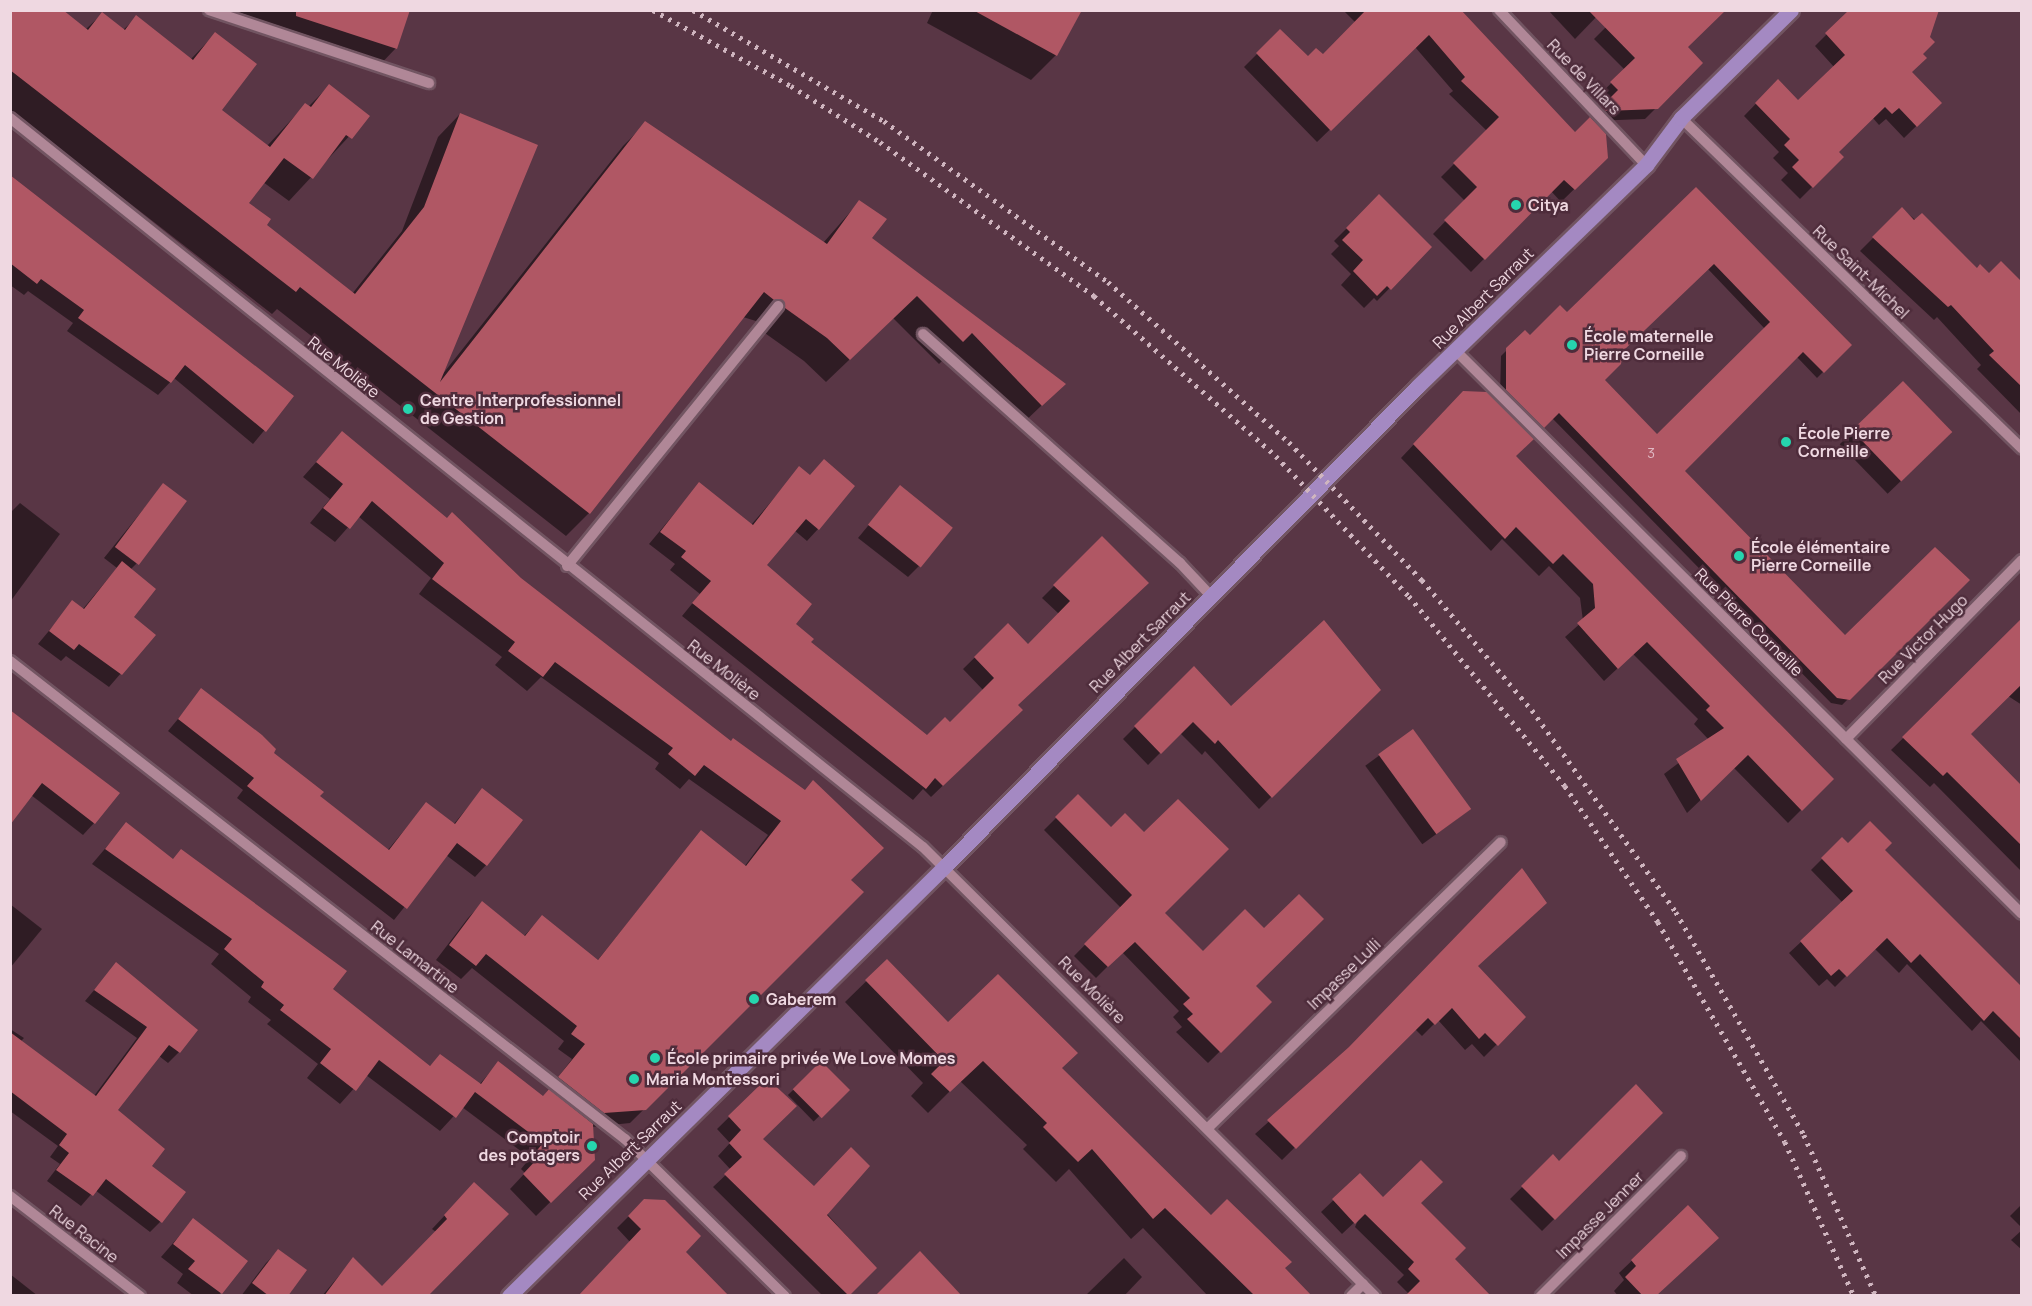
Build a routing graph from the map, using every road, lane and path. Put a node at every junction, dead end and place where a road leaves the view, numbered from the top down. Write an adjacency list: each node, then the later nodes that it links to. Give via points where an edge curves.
1 (209, 10): 4 (street)
2 (1499, 10): 7 (street, Rue de Villars)
3 (1791, 10): 5 (main road, Rue Albert Sarraut)
4 (429, 83)
5 (1681, 117): 7 (main road, Rue Albert Sarraut); 11 (street, Rue Saint-Michel)
6 (10, 118): 13 (street, Rue Molière)
7 (1646, 165): 10 (main road, Rue Albert Sarraut)
8 (778, 306): 13 (street)
9 (923, 334): 14 (street, via 1180,563)
10 (1456, 351): 14 (main road, Rue Albert Sarraut); 16 (street, Rue Pierre Corneille)
11 (2022, 448)
12 (2022, 560): 16 (street, Rue Victor Hugo)
13 (567, 566): 18 (street, Rue Molière)
14 (1211, 596): 18 (main road, Rue Albert Sarraut)
15 (10, 661): 22 (street, Rue Lamartine)
16 (1846, 739): 19 (street, Rue Pierre Corneille)
17 (1501, 842): 20 (street, Impasse Lulli)
18 (944, 867): 20 (street, Rue Molière); 22 (main road, Rue Albert Sarraut)
19 (2022, 914)
20 (1208, 1128): 24 (street, Rue Molière)
21 (1681, 1156): 30 (street, Impasse Jenner)
22 (647, 1158): 26 (main road, Rue Albert Sarraut); 27 (street, Rue Lamartine)
23 (10, 1196): 25 (street, Rue Racine)
24 (1363, 1284): 28 (street); 29 (street, Rue Molière)
25 (140, 1296)
26 (509, 1296)
27 (784, 1296)
28 (1351, 1296)
29 (1374, 1296)
30 (1541, 1296)

